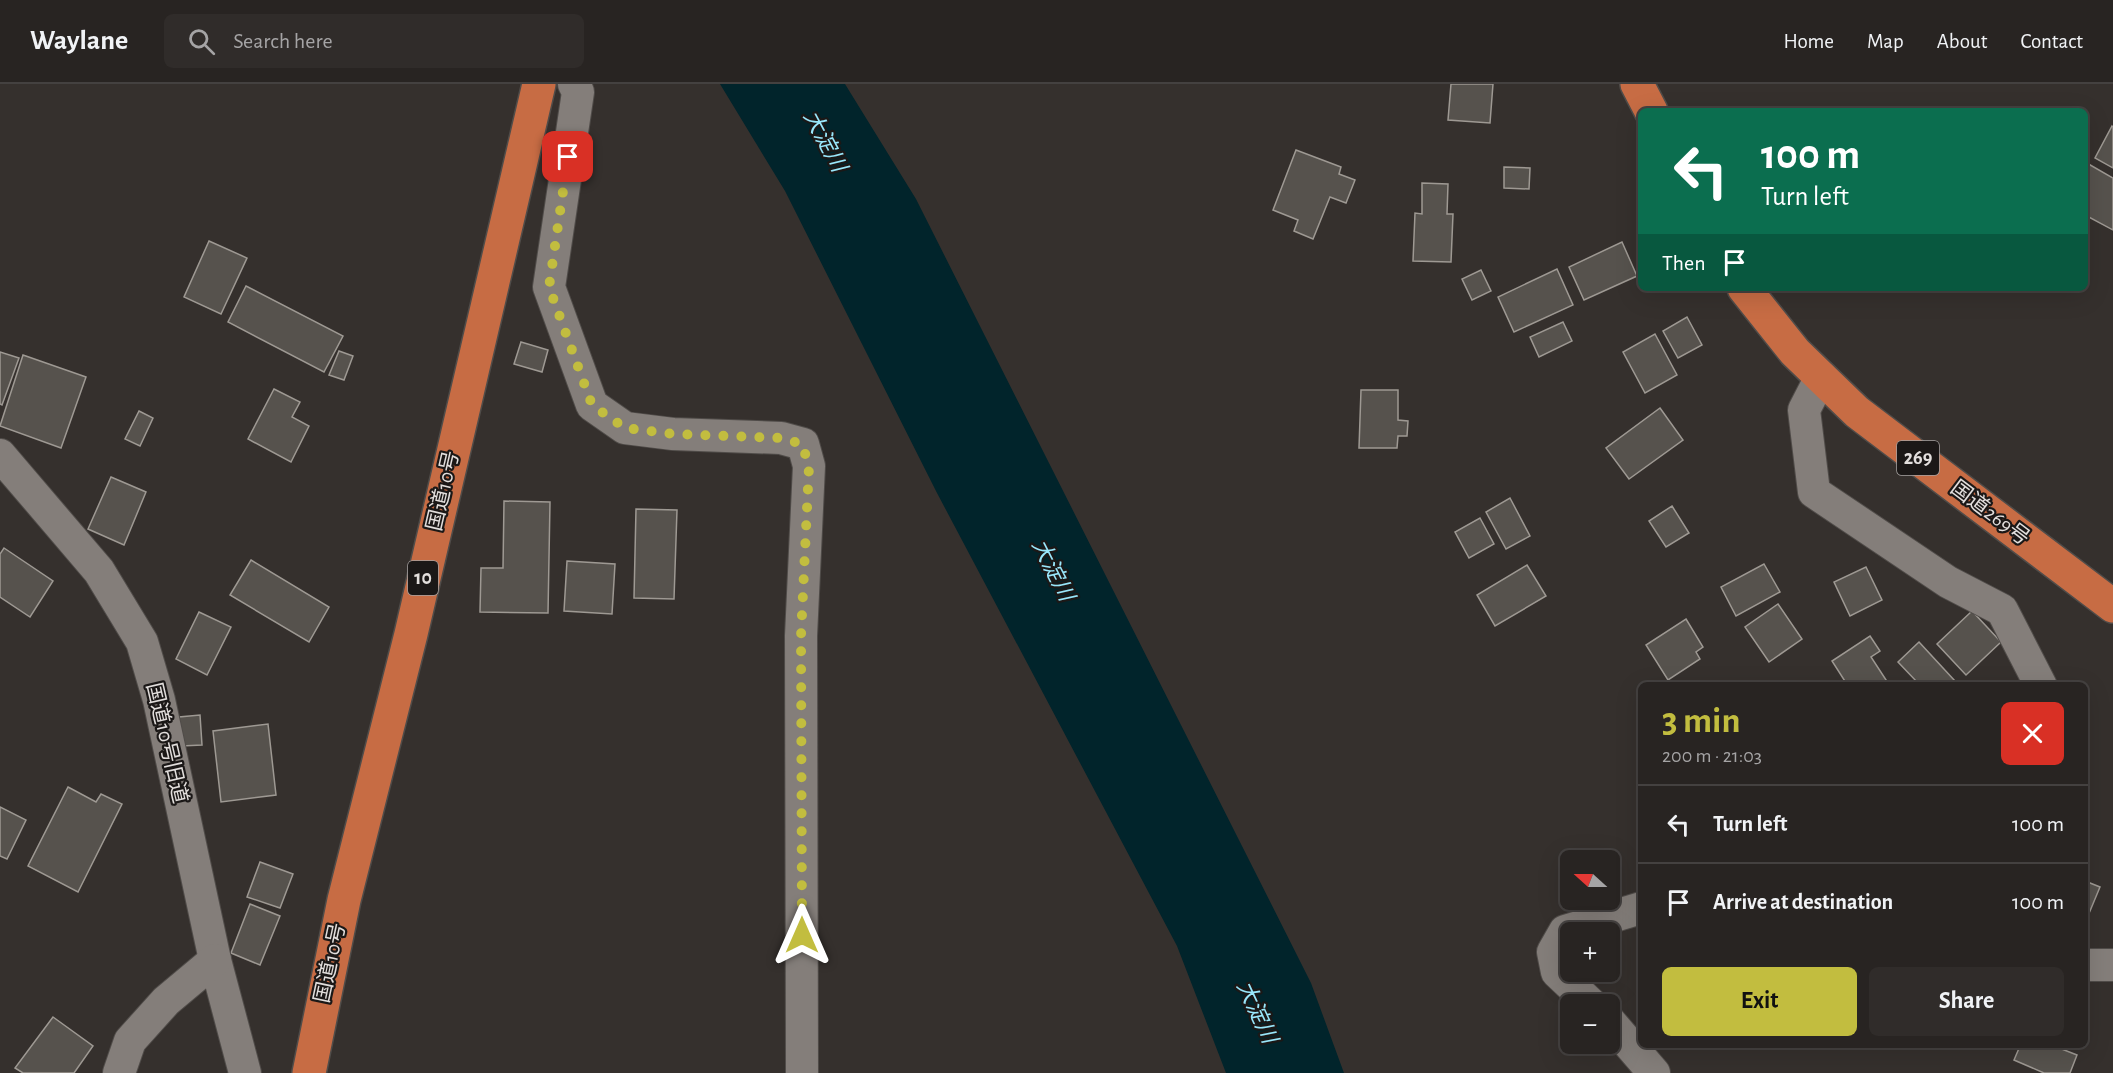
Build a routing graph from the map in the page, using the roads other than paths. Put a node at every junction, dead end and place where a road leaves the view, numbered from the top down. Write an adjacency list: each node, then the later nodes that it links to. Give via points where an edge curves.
1 (539, 84): 18 (highway, 国道10号 / 10, via 411,634 344,900)
2 (574, 84): 19 (street, via 578,92 549,287 592,405 625,428 781,438 802,444 809,466 801,636)
3 (1637, 84): 4 (highway)
4 (1649, 108)
5 (1746, 291): 6 (highway, 国道269号 / 269, via 1795,352)
6 (1821, 377): 8 (highway, 国道269号 / 269, via 1857,412); 9 (street, via 1804,410 1814,492 1948,582 2002,610)
7 (0, 455): 11 (street, 国道10号旧道, via 99,571 142,642 159,700)
8 (2113, 606)
9 (2039, 682)
10 (1638, 909): 14 (street, via 1566,931 1553,952 1557,972)
11 (215, 960): 16 (street, via 166,1001 130,1041); 17 (street, 国道10号旧道)
12 (2088, 965): 13 (street)
13 (2113, 965)
14 (1580, 994)
15 (1620, 1034): 20 (street)
16 (119, 1073)
17 (245, 1073)
18 (309, 1073)
19 (802, 1073)
20 (1654, 1073)

